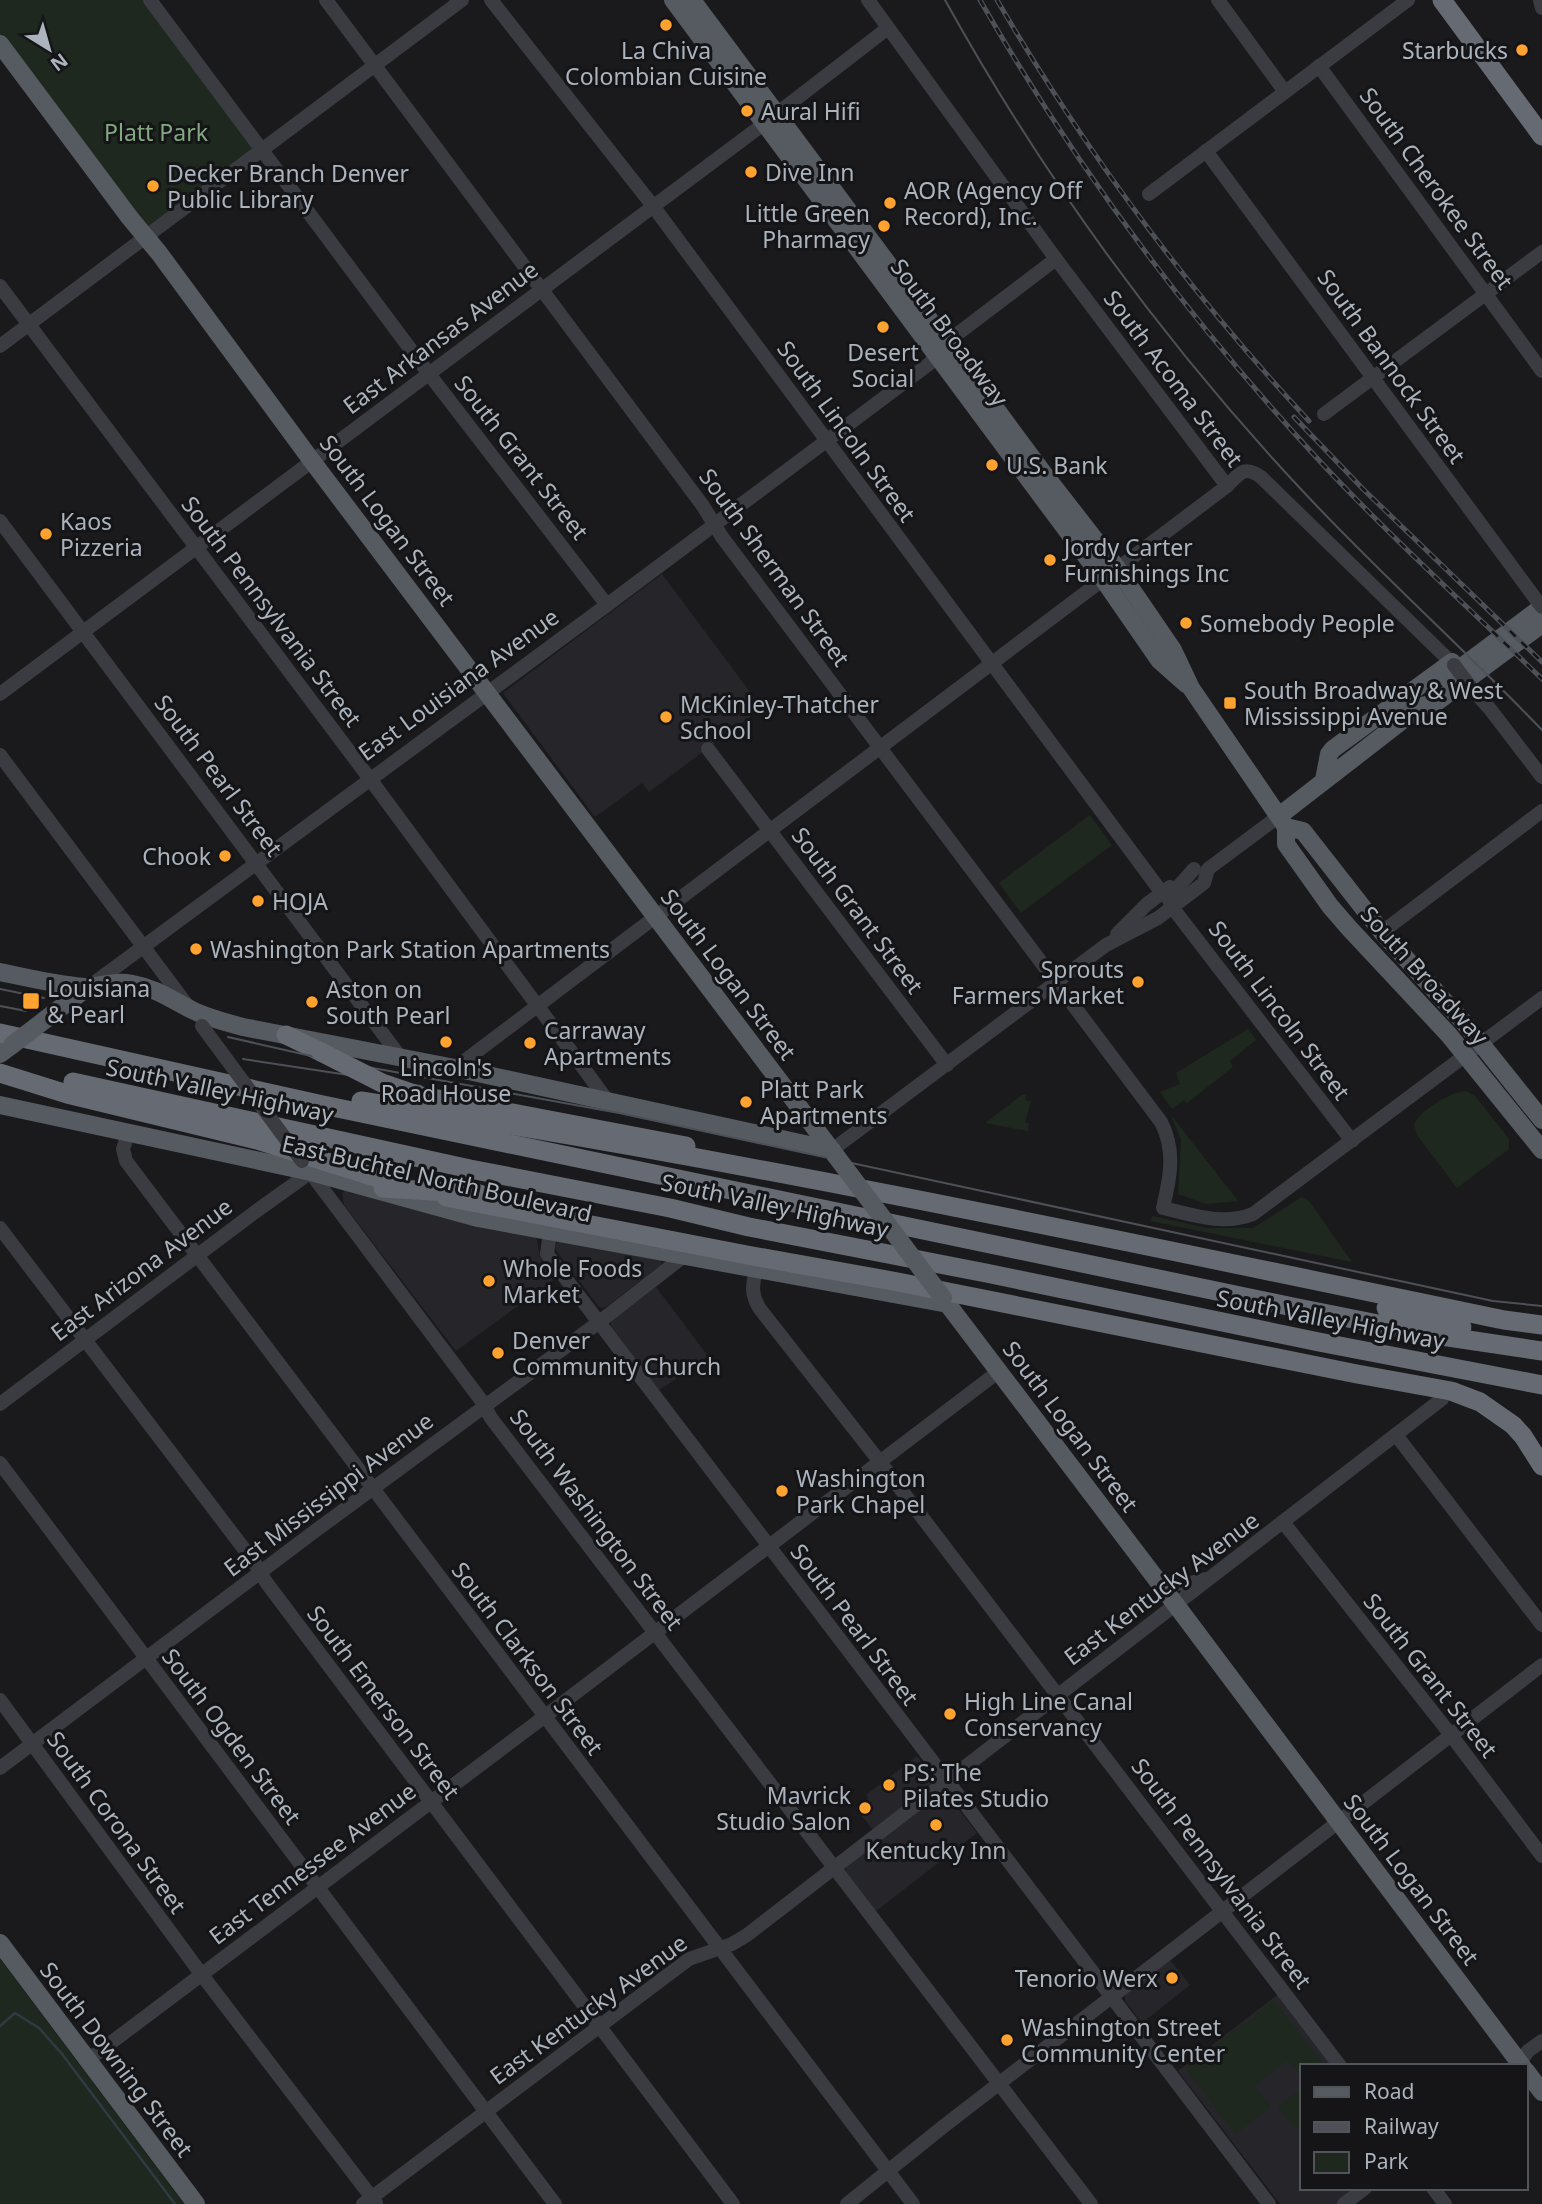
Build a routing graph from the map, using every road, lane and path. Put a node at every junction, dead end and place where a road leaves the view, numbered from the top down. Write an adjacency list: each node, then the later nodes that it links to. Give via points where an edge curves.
1 (150, 0): 20 (street, South Grant Street)
2 (326, 0): 15 (street, South Sherman Street)
3 (462, 0): 15 (street)
4 (491, 0): 23 (street, South Lincoln Street)
5 (673, 0): 18 (main road, South Broadway)
6 (692, 0): 18 (main road, South Broadway)
7 (868, 0): 13 (street, South Acoma Street)
8 (1218, 0): 17 (street)
9 (1408, 0): 16 (street)
10 (1442, 0): 19 (highway)
11 (1540, 0): 12 (street)
12 (1542, 8)
13 (888, 28): 18 (street, East Arkansas Avenue); 26 (street, South Acoma Street)
14 (0, 44): 24 (main road, South Logan Street)
15 (375, 65): 20 (street); 28 (street, South Sherman Street)
16 (1320, 66): 17 (street); 29 (street, South Cherokee Street)
17 (1285, 92): 21 (street)
18 (772, 118): 23 (street, East Arkansas Avenue); 32 (main road, South Broadway)
19 (1542, 136)
20 (261, 150): 24 (street); 34 (street, South Grant Street)
21 (1206, 151): 22 (street); 35 (street, South Bannock Street)
22 (1149, 194)
23 (653, 206): 28 (street, East Arkansas Avenue); 37 (street, South Lincoln Street)
24 (146, 237): 30 (street); 38 (main road, South Logan Street)
25 (1542, 252): 29 (street)
26 (1056, 260): 32 (street, East Louisiana Avenue); 39 (street, South Acoma Street)
27 (0, 286): 30 (street, South Pennsylvania Street)
28 (541, 290): 34 (street, East Arkansas Avenue); 41 (street, South Sherman Street)
29 (1486, 295): 33 (street, South Cherokee Street); 35 (street)
30 (29, 325): 31 (street); 42 (street, South Pennsylvania Street)
31 (0, 346)
32 (942, 350): 37 (street, East Louisiana Avenue); 43 (main road, South Broadway)
33 (1542, 372)
34 (429, 374): 38 (street, East Arkansas Avenue); 44 (street, South Grant Street)
35 (1373, 378): 36 (street); 45 (street, South Bannock Street)
36 (1324, 414)
37 (826, 440): 41 (street, East Louisiana Avenue); 48 (street, South Lincoln Street)
38 (312, 461): 42 (street, East Arkansas Avenue); 50 (main road, South Logan Street)
39 (1227, 486): 43 (street); 49 (street, South Acoma Street, via 1246,470 1261,477)
40 (0, 521): 47 (street, South Pearl Street)
41 (714, 524): 44 (street, East Louisiana Avenue); 53 (street, South Sherman Street)
42 (195, 548): 47 (street, East Arkansas Avenue); 57 (street, South Pennsylvania Street)
43 (1110, 573): 48 (street); 60 (main road, South Broadway, via 1159,660 1191,688)
44 (607, 605): 50 (street, East Louisiana Avenue)
45 (1541, 605): 52 (main road, via 1426,693)
46 (1542, 624): 52 (main road, via 1434,704)
47 (84, 632): 51 (street, East Arkansas Avenue); 62 (street, South Pearl Street)
48 (990, 664): 53 (street); 64 (street, South Lincoln Street)
49 (1453, 664): 56 (street, South Acoma Street, bridge); 58 (main road, via 1333,749)
50 (488, 693): 57 (street, East Louisiana Avenue); 66 (main road, South Logan Street)
51 (0, 694)
52 (1421, 706): 58 (main road)
53 (879, 748): 61 (street); 71 (street, South Sherman Street)
54 (708, 749): 61 (street, South Grant Street)
55 (0, 755): 69 (street, South Washington Street)
56 (1542, 777)
57 (370, 779): 62 (street, East Louisiana Avenue); 74 (street, South Pennsylvania Street)
58 (1324, 780): 60 (main road)
59 (1542, 811): 67 (street)
60 (1282, 821): 63 (street); 67 (main road, South Broadway, via 1303,831); 80 (main road, South Broadway, via 1286,844 1330,906)
61 (770, 831): 66 (street); 82 (street, South Grant Street)
62 (256, 863): 69 (street, East Louisiana Avenue); 81 (street, South Pearl Street)
63 (1201, 869): 64 (street); 65 (street, via 1204,883)
64 (1162, 893): 68 (street)
65 (1172, 907): 68 (street); 91 (street, South Lincoln Street)
66 (655, 917): 74 (street); 93 (main road, South Logan Street)
67 (1382, 932): 78 (main road, South Broadway)
68 (1106, 945): 71 (street)
69 (143, 947): 72 (street, East Louisiana Avenue); 75 (street, South Washington Street)
70 (0, 972): 72 (main road)
71 (1055, 983): 82 (street); 91 (street, South Sherman Street, via 1165,1130 1171,1158 1163,1208 1210,1219 1242,1218 1267,1205)
72 (88, 987): 75 (main road, via 108,982 134,984 165,994); 79 (main road, East Louisiana Avenue, bridge)
73 (1542, 998): 78 (street)
74 (538, 1006): 84 (street); 87 (street, South Pennsylvania Street)
75 (189, 1009): 77 (main road); 94 (street, South Washington Street, bridge)
76 (0, 1033): 86 (highway, South Valley Highway)
77 (286, 1035): 81 (main road); 96 (highway, bridge, via 382,1083 417,1095 686,1146)
78 (1481, 1044): 80 (street); 89 (main road, South Broadway)
79 (0, 1054)
80 (1466, 1056): 91 (street); 92 (main road, South Broadway)
81 (401, 1058): 84 (main road)
82 (947, 1065): 93 (street)
83 (0, 1066): 103 (highway, South Valley Highway, via 299,1133)
84 (455, 1068): 87 (main road)
85 (0, 1073): 118 (highway, via 257,1140 458,1200 1451,1391 1480,1402 1513,1425)
86 (180, 1073): 96 (highway, via 584,1137); 109 (highway, South Valley Highway, via 1293,1307)
87 (607, 1100): 93 (main road)
88 (0, 1105): 90 (main road, East Buchtel North Boulevard)
89 (1542, 1120)
90 (128, 1134): 94 (main road, East Buchtel North Boulevard); 99 (street, South Clarkson Street, via 123,1149 126,1161)
91 (1352, 1141)
92 (1542, 1150)
93 (834, 1153): 104 (main road, South Logan Street, bridge)
94 (306, 1167): 95 (main road, East Buchtel North Boulevard); 99 (street, East Arizona Avenue); 114 (street, South Washington Street)
95 (362, 1185): 98 (main road, East Buchtel North Boulevard, via 478,1218); 103 (highway, bridge, via 480,1194 956,1280)
96 (897, 1196): 101 (highway)
97 (0, 1228): 107 (street, South Emerson Street)
98 (550, 1232): 100 (main road, East Buchtel North Boulevard); 105 (street, South Pearl Street, via 547,1254)
99 (197, 1255): 107 (street, East Arizona Avenue); 119 (street, South Clarkson Street)
100 (684, 1256): 102 (main road, East Buchtel North Boulevard); 105 (street, East Mississippi Avenue)
101 (1212, 1260): 106 (highway); 108 (highway, via 1424,1319)
102 (755, 1270): 104 (main road, East Buchtel North Boulevard); 116 (street, South Pennsylvania Street, via 752,1290 756,1302)
103 (986, 1273): 111 (highway, South Valley Highway)
104 (945, 1301): 110 (main road, South Logan Street)
105 (598, 1323): 114 (street, East Mississippi Avenue); 121 (street, South Pearl Street)
106 (1542, 1325)
107 (85, 1340): 113 (street, East Arizona Avenue); 123 (street, South Emerson Street)
108 (1542, 1343)
109 (1542, 1351)
110 (998, 1372): 116 (street, East Tennessee Avenue); 122 (main road, South Logan Street)
111 (1542, 1385)
112 (1442, 1399): 115 (street, East Kentucky Avenue)
113 (0, 1404)
114 (484, 1406): 119 (street, East Mississippi Avenue); 127 (street, South Washington Street)
115 (1396, 1435): 120 (street, East Kentucky Avenue); 126 (street)
116 (880, 1462): 121 (street, East Tennessee Avenue); 130 (street, South Pennsylvania Street)
117 (0, 1463): 128 (street, South Ogden Street)
118 (1542, 1466)
119 (373, 1489): 123 (street, East Mississippi Avenue); 132 (street, South Clarkson Street)
120 (1283, 1522): 124 (street, East Kentucky Avenue); 133 (street, South Grant Street)
121 (768, 1547): 127 (street, East Tennessee Avenue); 136 (street, South Pearl Street)
122 (1151, 1571): 124 (street, via 1176,1585); 125 (main road, South Logan Street)
123 (261, 1573): 128 (street, East Mississippi Avenue); 137 (street, South Emerson Street)
124 (1214, 1576): 125 (street, East Kentucky Avenue)
125 (1176, 1605): 130 (street, East Kentucky Avenue); 138 (main road, South Logan Street)
126 (1542, 1625)
127 (655, 1633): 132 (street, East Tennessee Avenue); 140 (street, South Washington Street)
128 (146, 1659): 134 (street, East Mississippi Avenue); 141 (street, South Ogden Street)
129 (1542, 1665): 133 (street)
130 (1058, 1695): 136 (street, East Kentucky Avenue); 142 (street, South Pennsylvania Street)
131 (0, 1700): 134 (street, South Corona Street)
132 (544, 1717): 137 (street, East Tennessee Avenue); 144 (street, South Clarkson Street)
133 (1451, 1735): 138 (street); 139 (street, South Grant Street)
134 (32, 1744): 135 (street, East Mississippi Avenue); 145 (street, South Corona Street)
135 (0, 1768)
136 (946, 1781): 140 (street, East Kentucky Avenue); 146 (street, South Pearl Street)
137 (430, 1802): 141 (street, East Tennessee Avenue); 147 (street, South Emerson Street)
138 (1339, 1821): 142 (street); 151 (main road, South Logan Street)
139 (1542, 1856)
140 (834, 1867): 144 (street, East Kentucky Avenue, via 747,1935); 154 (street, South Washington Street)
141 (317, 1888): 145 (street, East Tennessee Avenue); 156 (street, South Ogden Street)
142 (1222, 1912): 146 (street); 150 (street, South Pennsylvania Street)
143 (0, 1943): 149 (main road, South Downing Street)
144 (719, 1948): 147 (street, East Kentucky Avenue, via 689,1959); 157 (street, South Clarkson Street)
145 (202, 1975): 149 (street, East Tennessee Avenue); 159 (street, South Corona Street)
146 (1112, 1997): 154 (street); 166 (street, South Pearl Street)
147 (601, 2026): 156 (street, East Kentucky Avenue); 162 (street, South Emerson Street)
148 (1542, 2041): 152 (street, via 1528,2051)
149 (88, 2060): 160 (main road, South Downing Street)
150 (1338, 2064)
151 (1520, 2064)
152 (1522, 2064)
153 (1528, 2075): 155 (main road, South Logan Street)
154 (999, 2084): 157 (street); 165 (street, South Washington Street)
155 (1542, 2092)
156 (486, 2112): 159 (street, East Kentucky Avenue); 161 (street, South Ogden Street)
157 (888, 2171): 163 (street); 164 (street, South Clarkson Street)
158 (1362, 2190): 167 (street)
159 (371, 2202)
160 (196, 2204)
161 (555, 2204)
162 (733, 2204)
163 (847, 2204)
164 (913, 2204)
165 (1091, 2204)
166 (1269, 2204)
167 (1344, 2204)

